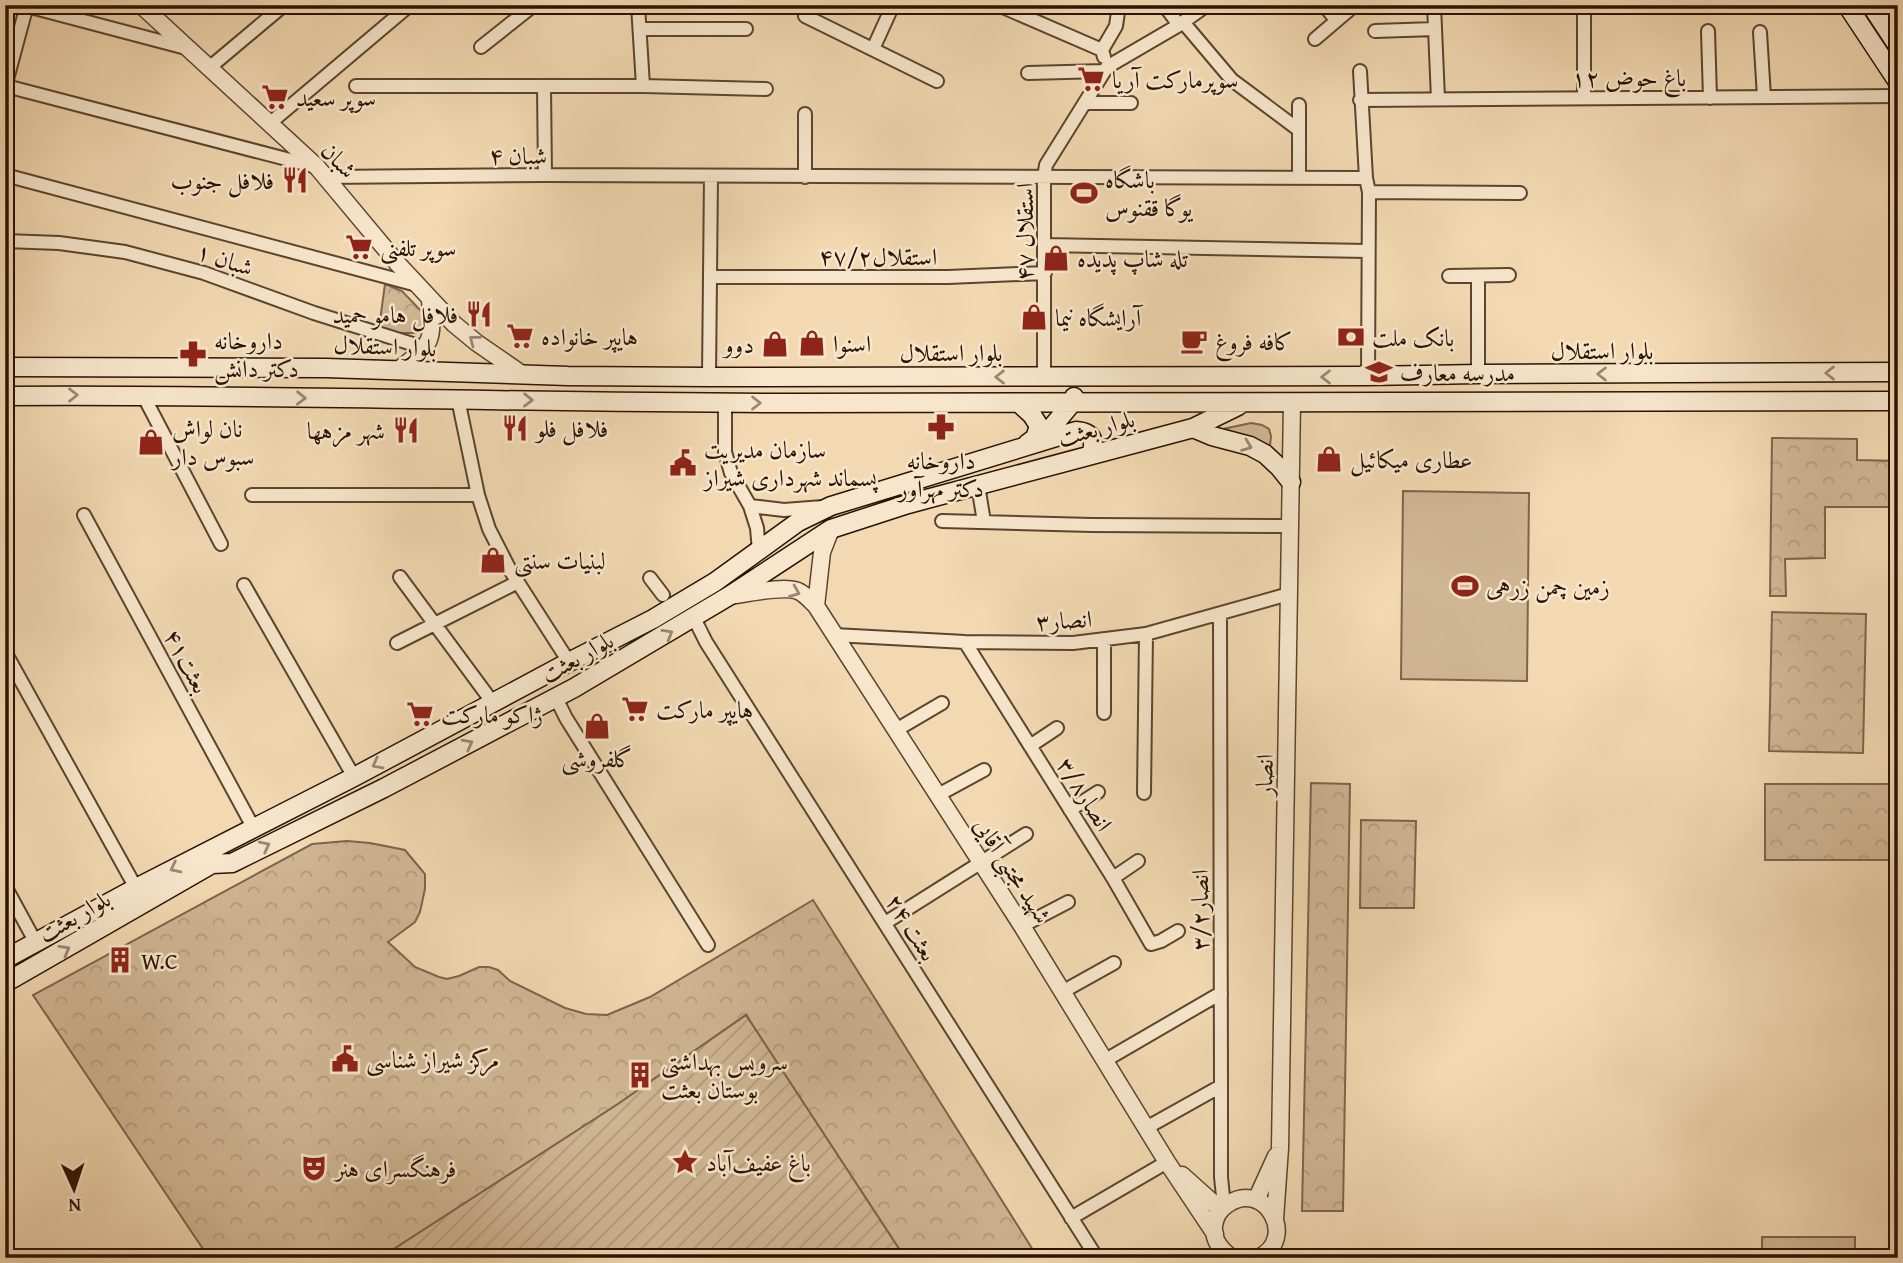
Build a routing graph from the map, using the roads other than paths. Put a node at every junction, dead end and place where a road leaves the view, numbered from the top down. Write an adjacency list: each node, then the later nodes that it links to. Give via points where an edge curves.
1 (141, 5): 31 (street, شبان)
2 (284, 5): 35 (street)
3 (410, 5): 56 (street)
4 (534, 5): 18 (street)
5 (638, 5): 22 (street)
6 (893, 5): 32 (street)
7 (998, 5): 33 (street)
8 (1119, 5): 33 (street, via 1116,26)
9 (1164, 5): 21 (street)
10 (1207, 5): 21 (street)
11 (1324, 5): 20 (street)
12 (1355, 5): 20 (street)
13 (1434, 5): 24 (street)
14 (1584, 5): 48 (street)
15 (1847, 5): 40 (main road)
16 (1871, 5): 29 (main road)
17 (27, 6): 31 (street); 34 (street)
18 (518, 10): 30 (street)
19 (805, 16): 32 (street)
20 (1336, 20): 28 (street)
21 (1181, 23): 36 (street); 57 (street, via 1232,80)
22 (640, 29): 23 (street); 43 (street)
23 (746, 29)
24 (1435, 29): 25 (street); 50 (street)
25 (1376, 31)
26 (1708, 31): 49 (street)
27 (1760, 32): 47 (street)
28 (1315, 39)
29 (1898, 46)
30 (481, 47)
31 (186, 48): 35 (street, شبان)
32 (873, 49): 39 (street)
33 (1102, 50): 36 (street)
34 (9, 58): 41 (street)
35 (209, 68): 56 (street, شبان)
36 (1106, 69): 38 (street); 52 (street, ۴۷ استقلال)
37 (1360, 71): 51 (street)
38 (1028, 73)
39 (937, 81)
40 (1898, 82)
41 (5, 86): 58 (street, ۴ شبان)
42 (356, 86): 44 (street)
43 (643, 86): 44 (street); 45 (street)
44 (544, 87): 60 (street)
45 (766, 89)
46 (1898, 96): 47 (street, ۱۲ باغ حوض)
47 (1764, 97): 49 (street, ۱۲ باغ حوض)
48 (1584, 98): 49 (street, ۱۲ باغ حوض); 50 (street, ۱۲ باغ حوض)
49 (1710, 98)
50 (1438, 99): 51 (street, ۱۲ باغ حوض)
51 (1360, 100): 65 (street)
52 (1086, 103): 53 (street); 64 (street, ۴۷ استقلال, via 1046,165)
53 (1131, 103)
54 (1299, 105): 57 (street)
55 (805, 114): 62 (street)
56 (269, 124): 58 (street, شبان)
57 (1299, 130): 63 (street)
58 (322, 172): 60 (street, ۴ شبان); 76 (street, شبان)
59 (5, 175): 76 (street)
60 (545, 175): 61 (street, ۴ شبان)
61 (711, 176): 62 (street, ۴ شبان); 74 (street)
62 (805, 177): 64 (street, ۴ شبان)
63 (1299, 177): 64 (street, ۴ شبان); 65 (street, ۴ شبان)
64 (1044, 178): 69 (street, ۴۷ استقلال)
65 (1366, 178): 66 (street)
66 (1369, 192): 67 (street); 70 (street)
67 (1520, 193)
68 (5, 241): 78 (street, ۱ شبان, via 125,252 204,272)
69 (1045, 245): 70 (street); 71 (street, ۴۷ استقلال)
70 (1368, 251): 88 (street)
71 (1045, 273): 74 (street, استقلال۴۷/۲); 87 (street, ۴۷ استقلال)
72 (1509, 275): 75 (street)
73 (1449, 276): 75 (street)
74 (710, 277): 89 (street)
75 (1478, 277): 84 (street)
76 (417, 285): 77 (street, شبان)
77 (430, 300): 78 (street, via 431,336); 83 (street, شبان, one-way to 77, via 477,343)
78 (425, 348): 81 (street)
79 (5, 368): 80 (main road, بلوار استقلال)
80 (210, 368): 81 (main road, بلوار استقلال); 93 (main road)
81 (397, 371): 83 (main road, بلوار استقلال)
82 (1898, 372): 85 (main road, بلوار استقلال, one-way to 85)
83 (522, 374): 86 (main road, بلوار استقلال)
84 (1478, 374): 85 (main road, بلوار استقلال); 88 (main road, بلوار استقلال)
85 (1525, 375): 95 (main road)
86 (612, 376): 89 (main road, بلوار استقلال); 97 (main road)
87 (1044, 376): 89 (main road, بلوار استقلال, one-way to 89); 90 (main road, بلوار استقلال)
88 (1368, 376): 90 (main road, بلوار استقلال, one-way to 90)
89 (709, 377)
90 (1081, 377): 101 (main road)
91 (143, 395): 92 (main road, بلوار استقلال, one-way to 91); 93 (main road, بلوار استقلال); 118 (street)
92 (5, 396)
93 (207, 397): 94 (main road, بلوار استقلال, one-way to 94)
94 (458, 399): 97 (main road, بلوار استقلال, one-way to 97); 110 (street)
95 (1525, 400): 96 (main road, بلوار استقلال); 98 (main road, بلوار استقلال)
96 (1898, 401)
97 (612, 402): 99 (main road, بلوار استقلال)
98 (1292, 402): 102 (main road, بلوار استقلال); 107 (street, انصار)
99 (725, 403): 100 (main road, بلوار استقلال, one-way to 100); 111 (street, via 730,473)
100 (1019, 403): 101 (main road, بلوار استقلال); 105 (main road, via 1038,426 1035,438)
101 (1072, 403): 102 (main road, بلوار استقلال); 104 (main road)
102 (1245, 403): 103 (main road, بلوار بعثت)
103 (1193, 428): 106 (main road, بلوار بعثت); 107 (main road, one-way to 107, via 1265,454)
104 (1041, 440): 105 (main road, بلوار بعثت); 106 (main road, بلوار بعثت, via 1082,432 1091,436)
105 (1021, 449): 112 (main road, بلوار بعثت)
106 (1091, 455): 108 (main road, بلوار بعثت)
107 (1291, 482): 116 (street, انصار)
108 (978, 485): 115 (street); 117 (main road, بلوار بعثت)
109 (252, 495): 110 (street)
110 (478, 495): 122 (street, via 489,529)
111 (750, 506): 112 (street, via 785,510); 119 (street)
112 (831, 506): 119 (main road, بلوار بعثت, via 798,522)
113 (84, 515): 151 (street, بعثت۴۱)
114 (943, 520): 115 (street)
115 (984, 522): 116 (street)
116 (1290, 526): 124 (street, انصار)
117 (831, 528): 126 (main road, بلوار بعثت); 127 (street, via 822,552)
118 (221, 544)
119 (759, 551): 137 (main road, بلوار بعثت, via 653,619)
120 (400, 577): 130 (street)
121 (650, 578): 125 (street)
122 (518, 582): 130 (street); 137 (street)
123 (244, 585): 146 (street)
124 (1289, 594): 128 (street, انصار۳); 172 (street, انصار)
125 (663, 595)
126 (729, 596): 127 (street, one-way to 127, via 790,588 802,592); 129 (main road, بلوار بعثت)
127 (816, 606): 132 (street, شهید مجتبی آقایی)
128 (1220, 614): 131 (street, انصار۳); 168 (street, انصار۳/۲)
129 (694, 618): 138 (main road, بلوار بعثت, one-way to 129); 159 (street, بعثت ۲۴)
130 (434, 624): 135 (street); 139 (street)
131 (1146, 634): 133 (street, انصار۳); 148 (street)
132 (834, 635): 134 (street, انصار۳); 143 (street, شهید مجتبی آقایی)
133 (1104, 639): 134 (street, انصار۳); 141 (street)
134 (965, 642): 144 (street, انصار۳/۸)
135 (397, 643)
136 (5, 652): 157 (street)
137 (569, 662): 139 (main road, بلوار بعثت)
138 (556, 698): 163 (street); 166 (main road, بلوار بعثت, one-way to 138, via 212,864 232,863)
139 (493, 703): 146 (main road, بلوار بعثت, one-way to 146)
140 (942, 703): 143 (street)
141 (1104, 713)
142 (1057, 728): 144 (street)
143 (896, 730): 149 (street, شهید مجتبی آقایی)
144 (1030, 746): 150 (street, انصار۳/۸)
145 (984, 770): 149 (street)
146 (354, 777): 151 (main road, بلوار بعثت)
147 (1098, 792): 150 (street)
148 (1144, 793)
149 (938, 795): 154 (street, شهید مجتبی آقایی)
150 (1070, 810): 155 (street, انصار۳/۸)
151 (253, 827): 157 (main road, بلوار بعثت, one-way to 157)
152 (1026, 834): 154 (street)
153 (1138, 861): 155 (street)
154 (981, 862): 159 (street); 160 (street, شهید مجتبی آقایی)
155 (1113, 878): 161 (street, انصار۳/۸, via 1150,944)
156 (5, 886): 162 (street)
157 (136, 887): 162 (main road, بلوار بعثت)
158 (1068, 902): 160 (street)
159 (885, 923): 176 (street, بعثت ۲۴)
160 (1022, 926): 167 (street, شهید مجتبی آقایی)
161 (1178, 932)
162 (36, 943): 164 (main road, بلوار بعثت)
163 (708, 945)
164 (5, 959)
165 (1114, 963): 167 (street)
166 (5, 983)
167 (1062, 992): 169 (street, شهید مجتبی آقایی)
168 (1220, 993): 169 (street); 170 (street, انصار۳/۲)
169 (1104, 1060): 171 (street, شهید مجتبی آقایی)
170 (1220, 1086): 171 (street); 175 (street, انصار۳/۲)
171 (1146, 1128): 173 (street, شهید مجتبی آقایی)
172 (1280, 1148): 174 (street, انصار); 177 (street, انصار)
173 (1167, 1162): 175 (street, شهید مجتبی آقایی); 176 (street); 178 (street, شهید مجتبی آقایی)
174 (1256, 1200): 175 (street, via 1236,1199); 177 (street)
175 (1223, 1208): 178 (street)
176 (1071, 1218): 181 (street, بعثت ۲۴)
177 (1275, 1219): 179 (street, انصار)
178 (1214, 1234): 180 (street, شهید مجتبی آقایی)
179 (1276, 1238): 182 (street); 183 (street)
180 (1228, 1256)
181 (1097, 1258)
182 (1258, 1258)
183 (1276, 1258)

